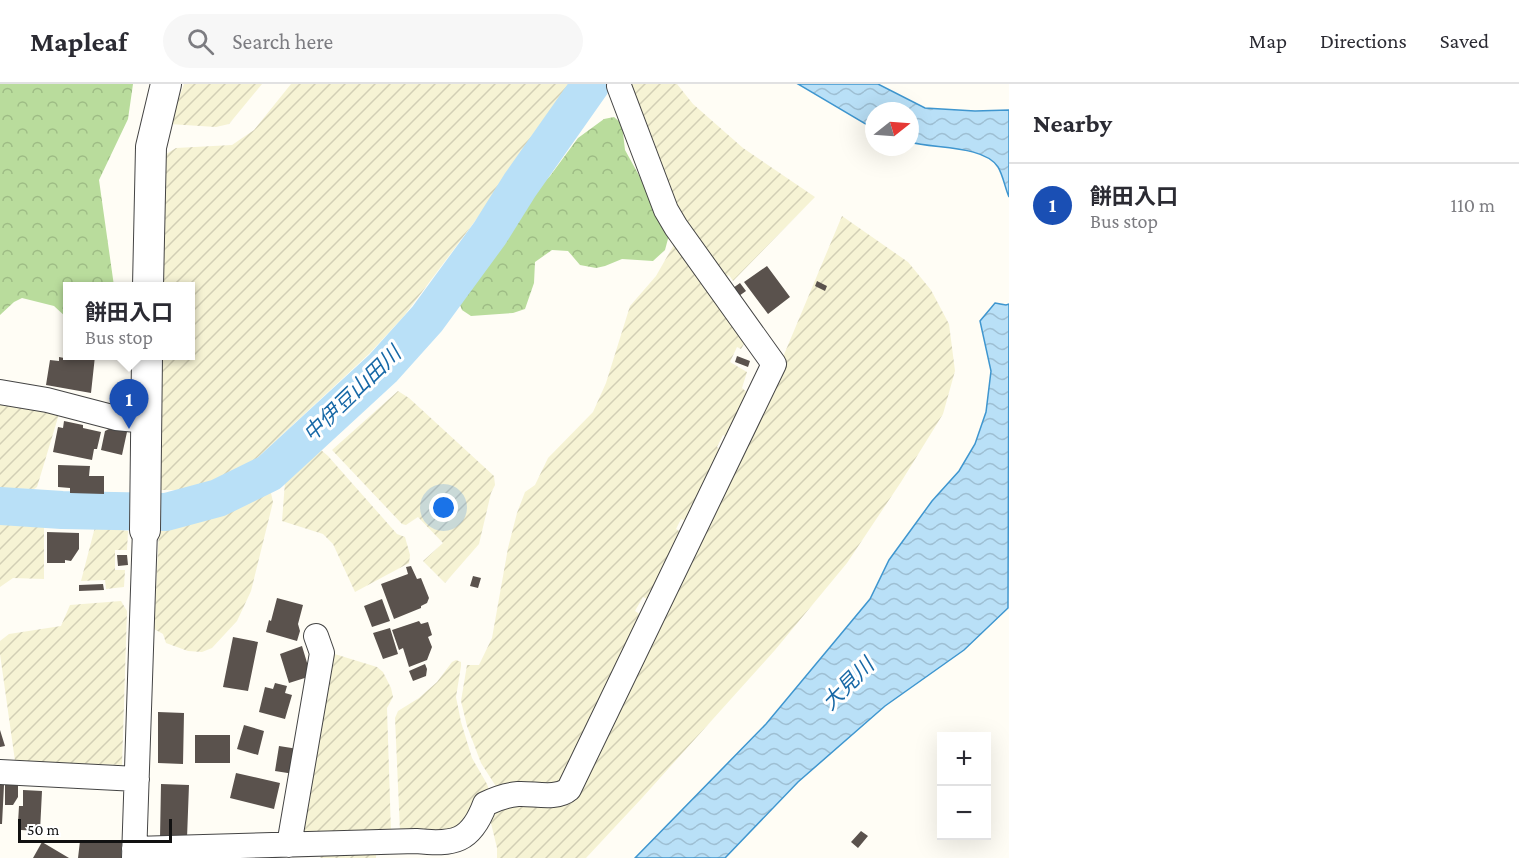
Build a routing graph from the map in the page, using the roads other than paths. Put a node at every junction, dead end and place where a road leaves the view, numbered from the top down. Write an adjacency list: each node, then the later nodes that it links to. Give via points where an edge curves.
1 (166, 84): 3 (street, via 151,147)
2 (620, 86): 11 (street, via 666,210 774,364 569,789 563,794 496,798 485,804 470,833 454,841)
3 (148, 282)
4 (147, 360): 6 (street)
5 (0, 392): 6 (street, via 116,418)
6 (147, 421): 7 (street)
7 (145, 530): 10 (street)
8 (316, 636): 11 (street, via 322,653)
9 (0, 772): 10 (street)
10 (136, 779): 12 (street)
11 (289, 845): 12 (street)
12 (134, 854)

